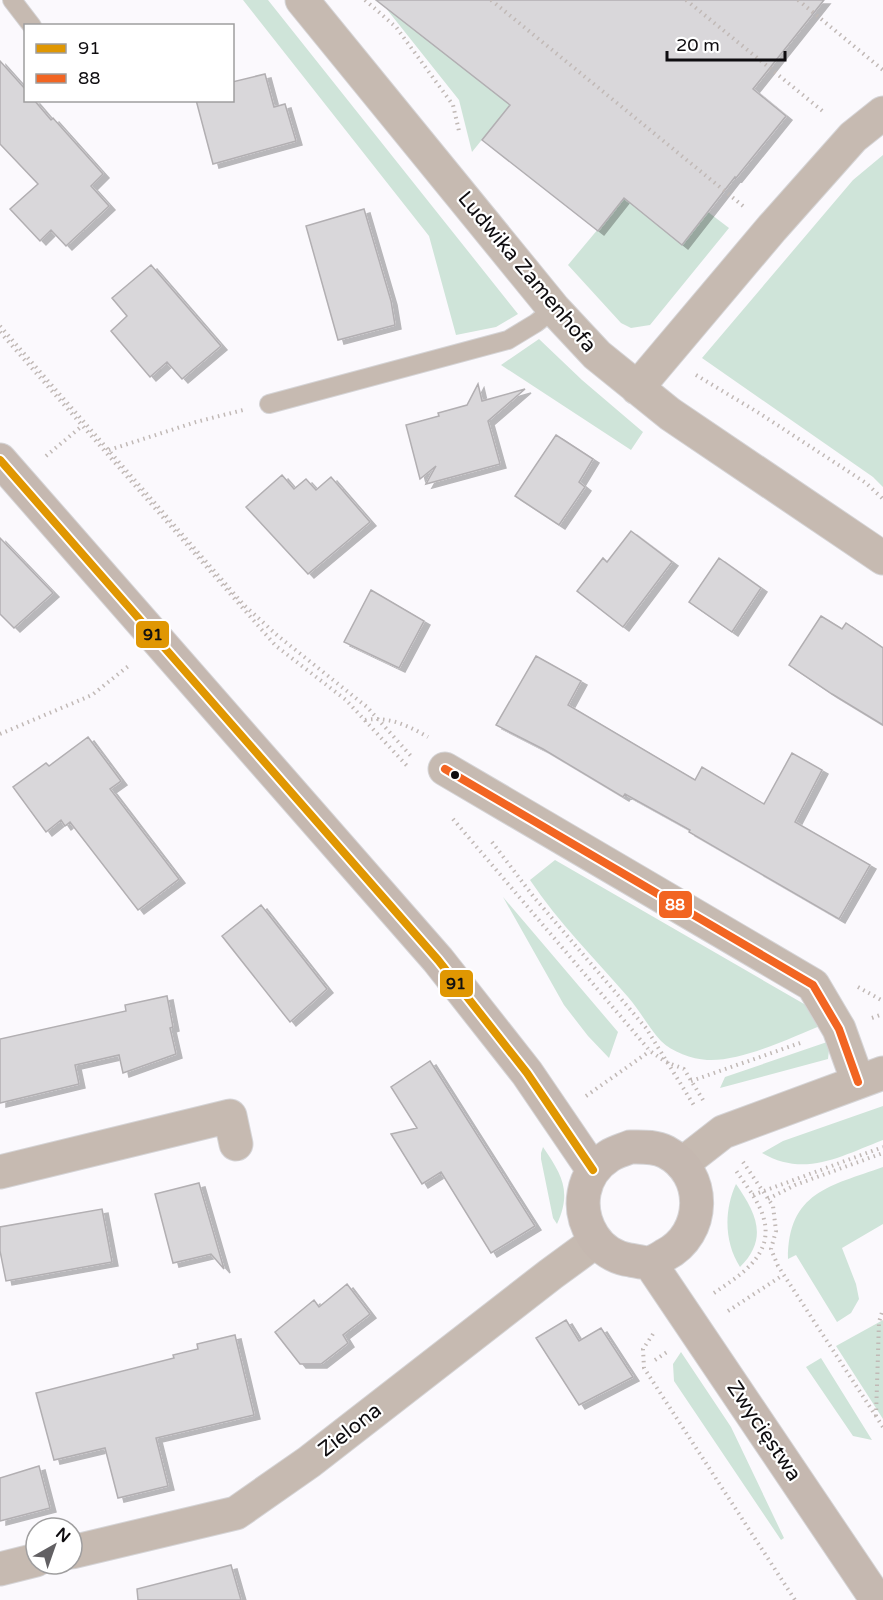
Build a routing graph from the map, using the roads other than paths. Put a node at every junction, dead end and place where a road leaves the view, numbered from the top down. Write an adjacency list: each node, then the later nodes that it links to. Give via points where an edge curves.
1 (12, 0): 3 (lane)
2 (302, 0): 5 (street, Ludwika Zamenhofa)
3 (30, 24)
4 (883, 113): 6 (street, via 853,137)
5 (554, 309): 6 (street, Ludwika Zamenhofa, via 597,355); 7 (lane, via 508,340)
6 (637, 388): 9 (street, Ludwika Zamenhofa, via 700,436)
7 (269, 404)
8 (0, 460): 14 (main road, via 438,960 527,1073)
9 (883, 558)
10 (430, 764): 11 (street, via 813,985)
11 (871, 1077): 13 (street, via 719,1135)
12 (236, 1144): 15 (street, via 230,1116)
13 (682, 1164): 14 (main road, via 665,1152 630,1147 609,1156); 17 (main road, via 696,1191 694,1223 674,1251)
14 (593, 1170): 16 (main road, via 582,1206 586,1225)
15 (0, 1172)
16 (596, 1241): 17 (main road, via 624,1259); 18 (street, Zielona, via 309,1462 236,1513)
17 (650, 1263): 21 (main road, Zwycięstwa)
18 (84, 1549)
19 (24, 1563): 20 (street)
20 (0, 1569)
21 (877, 1600)

